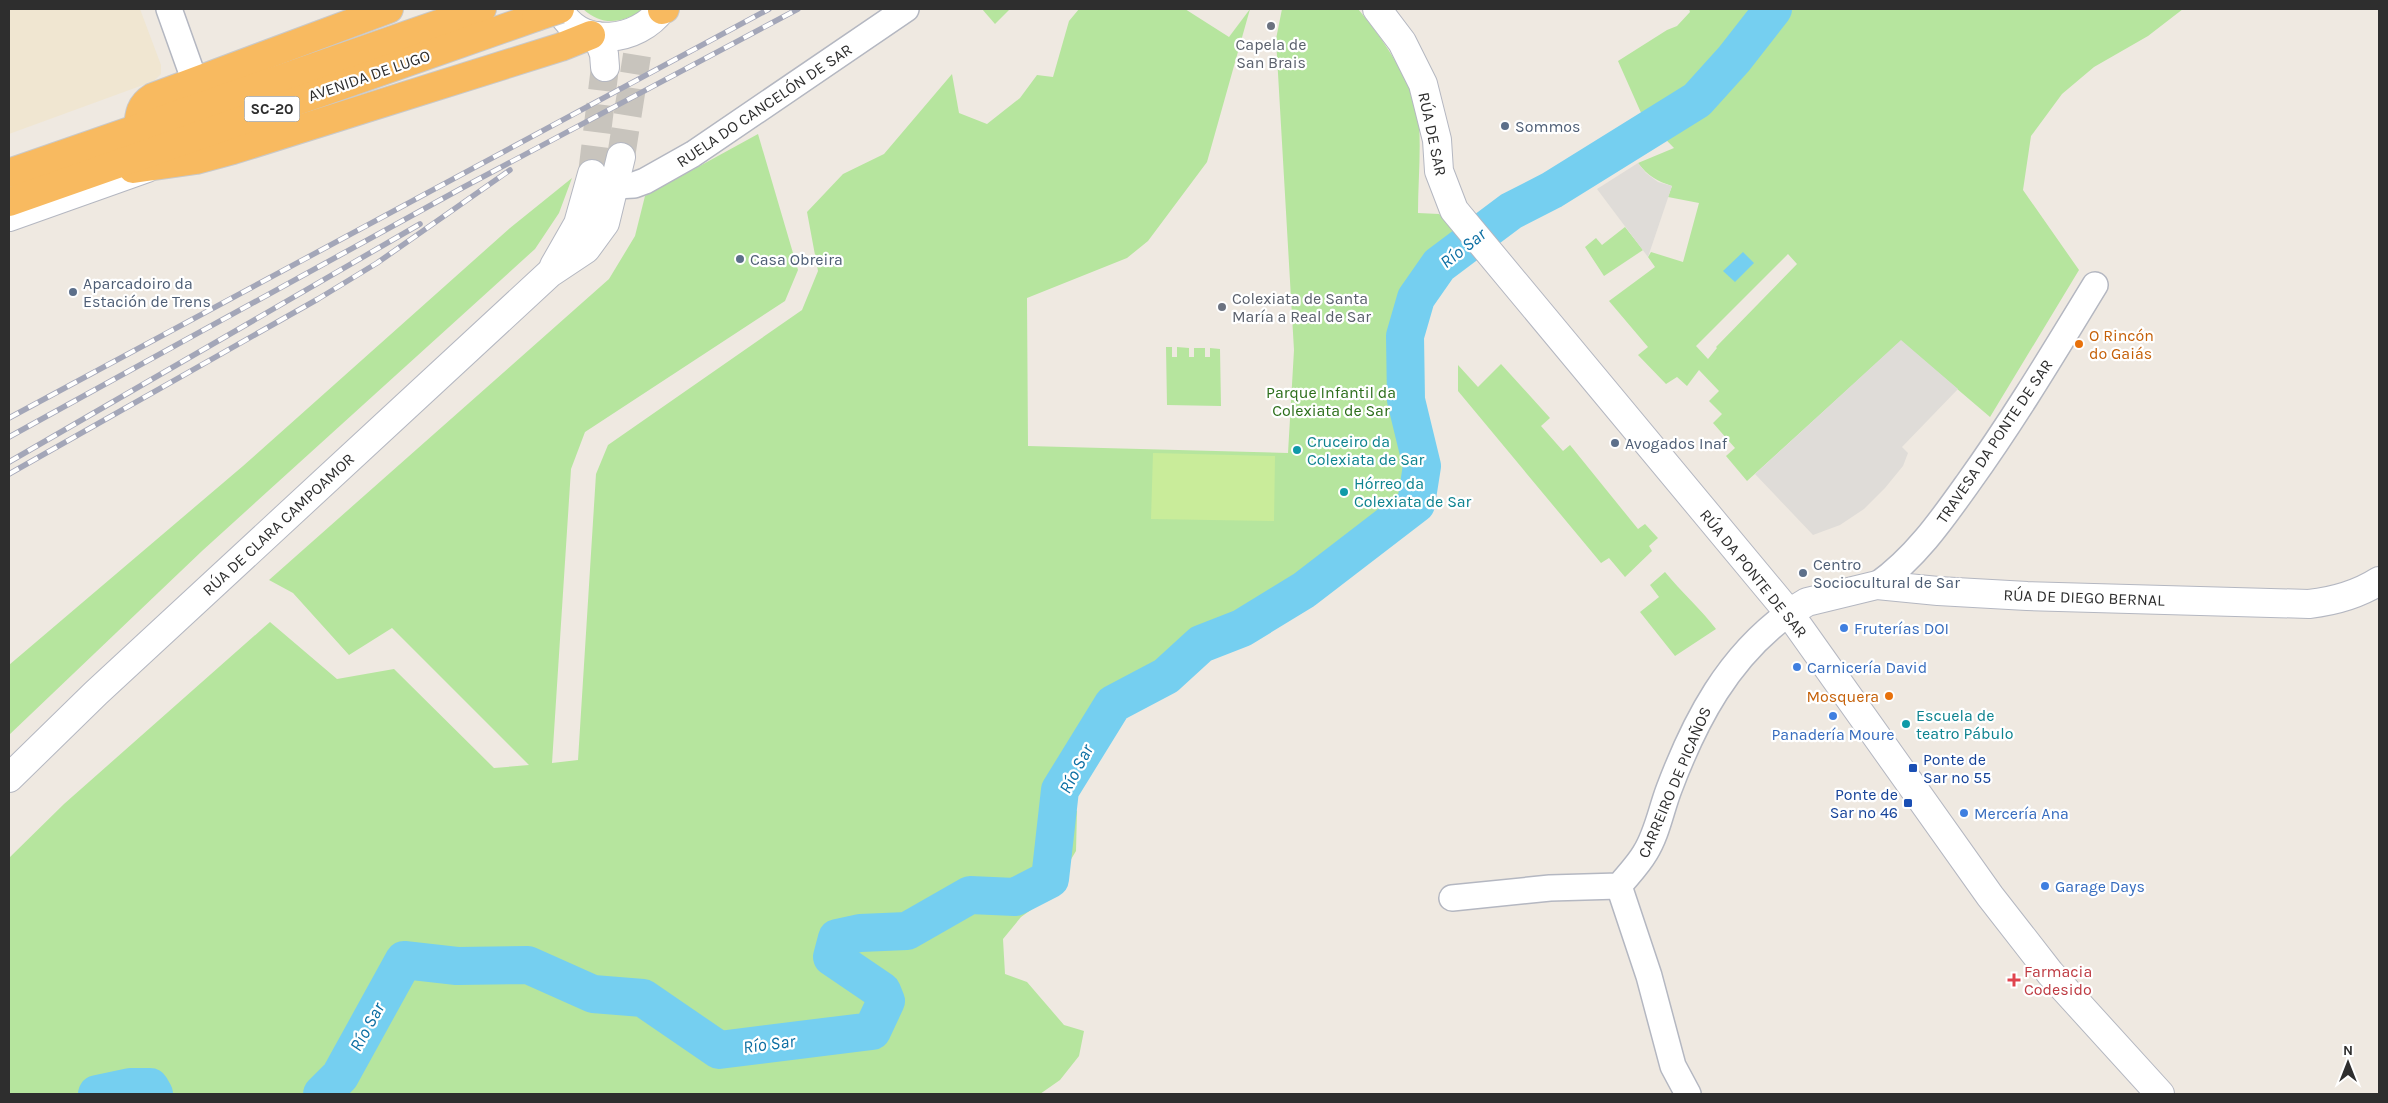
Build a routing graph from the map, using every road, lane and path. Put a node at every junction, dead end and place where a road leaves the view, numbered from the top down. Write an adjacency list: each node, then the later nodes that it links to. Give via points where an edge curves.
1 (169, 9): 11 (street)
2 (389, 9): 11 (highway)
3 (482, 9): 12 (highway, AVENIDA DE LUGO / SC-20)
4 (906, 9): 17 (street, RUELA DO CANCELÓN DE SAR, via 693,154 634,185)
5 (1377, 9): 20 (street, RÚA DE SAR, via 1402,42 1423,84 1437,140 1439,171 1454,210)
6 (552, 12): 8 (street); 14 (highway, via 410,75); 16 (highway, AVENIDA DE LUGO / SC-20)
7 (658, 14): 8 (street, via 629,35 613,38); 9 (street)
8 (594, 36): 10 (street, via 604,54); 14 (highway, via 232,150)
9 (637, 55)
10 (605, 67)
11 (195, 82): 12 (highway, via 144,103)
12 (138, 128): 15 (highway, AVENIDA DE LUGO / SC-20)
13 (621, 157): 17 (street, RÚA DE CLARA CAMPOAMOR)
14 (147, 168): 16 (highway); 19 (street)
15 (9, 173)
16 (86, 174): 18 (highway, AVENIDA DE LUGO / SC-20)
17 (604, 180): 25 (street, RÚA DE CLARA CAMPOAMOR, via 605,223 586,249 550,274 162,632)
18 (9, 202)
19 (9, 218)
20 (1505, 272): 24 (street, RÚA DA PONTE DE SAR)
21 (2096, 285): 23 (street, TRAVESA DA PONTE DE SAR, via 1998,442 1937,527 1897,571)
22 (2379, 581): 23 (street, RÚA DE DIEGO BERNAL, via 2361,593 2309,604 2027,596)
23 (1877, 585): 24 (street, RÚA DE DIEGO BERNAL, via 1807,602)
24 (1789, 613): 26 (street, CARREIRO DE PICAÑOS, via 1772,625 1736,661 1703,710 1646,852); 29 (street, RÚA DA PONTE DE SAR, via 1990,896 2050,973)
25 (9, 778)
26 (1619, 886): 27 (street, via 1550,888); 28 (street, via 1674,1066)
27 (1452, 898)
28 (1688, 1094)
29 (2160, 1094)

